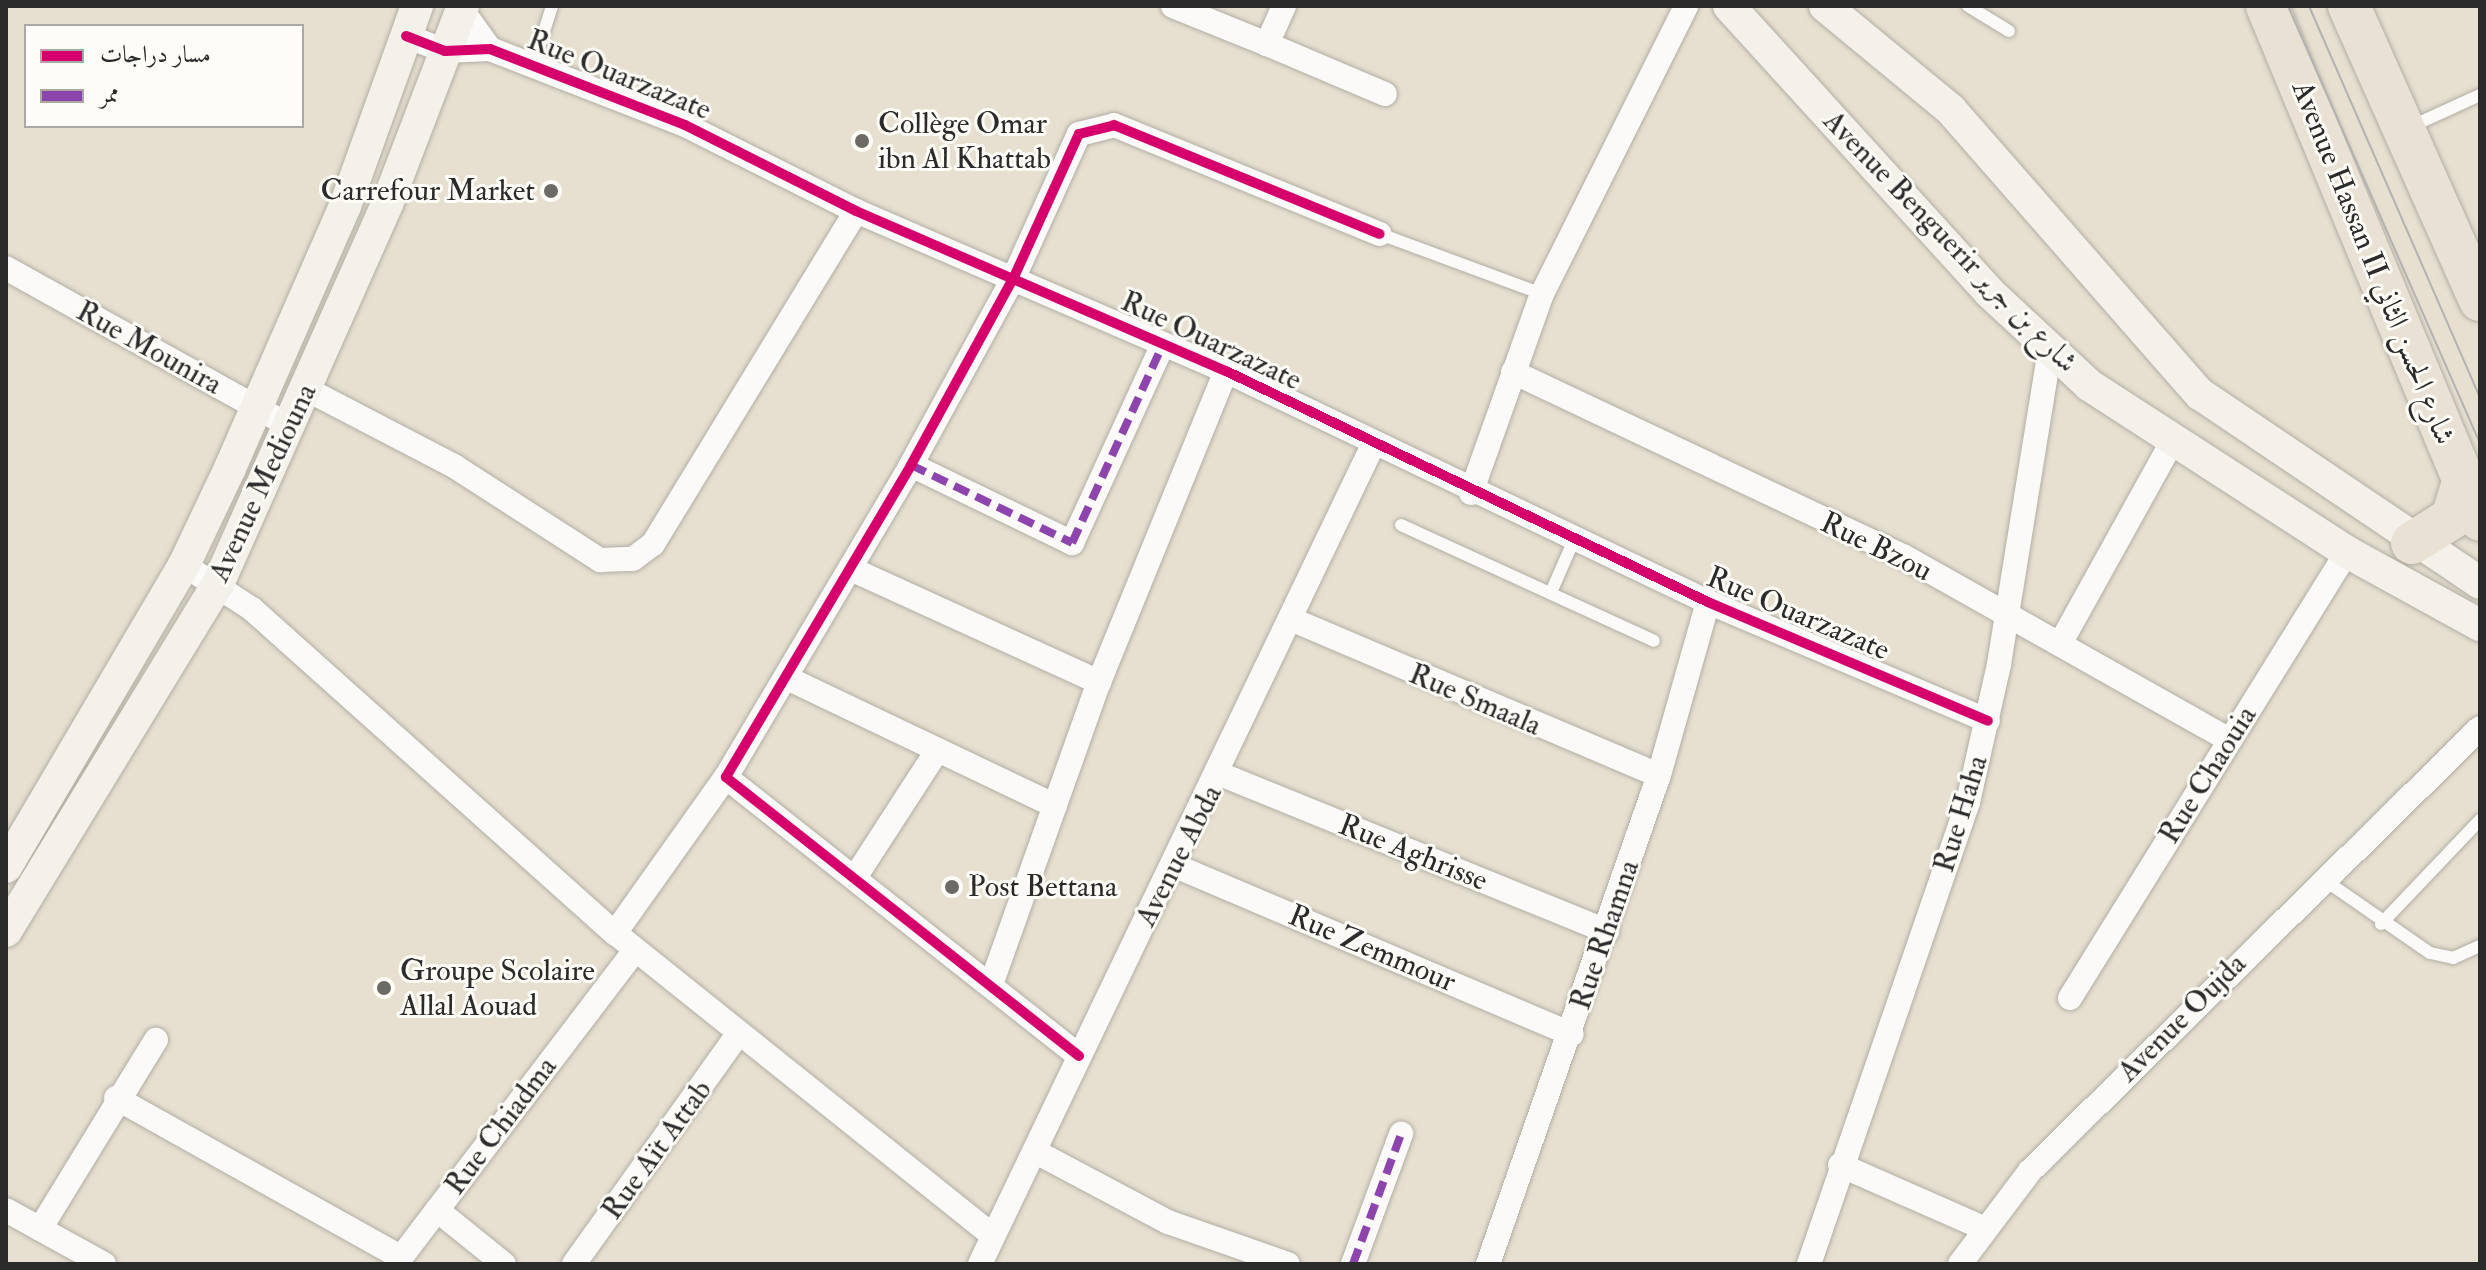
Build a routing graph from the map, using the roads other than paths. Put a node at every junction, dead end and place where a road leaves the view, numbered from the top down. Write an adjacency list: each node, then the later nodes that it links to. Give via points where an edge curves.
1 (417, 6): 13 (street, Avenue Mediouna)
2 (552, 6): 17 (lane)
3 (1173, 6): 14 (street)
4 (1284, 6): 14 (street)
5 (1686, 6): 25 (street)
6 (1729, 6): 28 (street, Avenue Benguerir شارع بن جرير)
7 (1825, 6): 42 (street, via 1951,110 2200,394)
8 (1968, 6): 12 (lane)
9 (2267, 6): 37 (highway, Avenue Hassan II شارع الحسن الثاني)
10 (2349, 6): 20 (highway)
11 (461, 7): 15 (street, Rue Ouarzazate); 16 (street, Avenue Mediouna)
12 (2009, 31)
13 (406, 36): 16 (street, Rue Ouarzazate); 32 (street, Avenue Mediouna, via 345,206)
14 (1267, 44): 18 (street)
15 (490, 49): 16 (street, Rue Ouarzazate); 17 (street, Rue Ouarzazate)
16 (445, 51): 31 (street, Avenue Mediouna)
17 (533, 66): 21 (street, Rue Ouarzazate, via 685,125)
18 (1385, 94)
19 (2480, 95): 20 (lane)
20 (2404, 130): 26 (highway)
21 (856, 211): 24 (street, Rue Ouarzazate); 31 (street, via 653,544 633,559 600,560 454,466)
22 (1380, 234): 24 (street, via 1105,124 1079,134 1072,145); 25 (lane)
23 (6, 268): 32 (street, Rue Mounira)
24 (1014, 277): 27 (street, Rue Ouarzazate); 36 (street)
25 (1542, 294): 30 (street)
26 (2480, 300)
27 (1162, 346): 29 (street, Rue Ouarzazate); 36 (street, via 1072,543)
28 (2050, 349): 34 (street, Avenue Benguerir شارع بن جرير); 50 (street, Rue Haha)
29 (1226, 371): 35 (street, Rue Ouarzazate); 56 (street)
30 (1513, 372): 38 (street); 50 (street, Rue Bzou, via 1903,556)
31 (306, 389): 33 (street, Avenue Mediouna)
32 (256, 409): 33 (street, Rue Mounira); 44 (street, Avenue Mediouna)
33 (292, 427): 47 (street, Avenue Mediouna)
34 (2171, 444): 43 (street, Avenue Benguerir شارع بن جرير); 54 (street)
35 (1373, 445): 38 (street, Rue Ouarzazate); 51 (street, Avenue Abda)
36 (911, 465): 45 (street)
37 (2463, 481): 39 (highway, Avenue Hassan II شارع الحسن الثاني); 42 (highway, via 2452,518)
38 (1471, 493): 41 (street, Rue Ouarzazate)
39 (2480, 520)
40 (1401, 525): 48 (lane)
41 (1574, 540): 48 (lane); 49 (street, Rue Ouarzazate)
42 (2412, 543): 46 (street)
43 (2347, 552): 52 (street, Avenue Benguerir شارع بن جرير); 59 (street, Rue Chaouia)
44 (184, 565): 47 (street); 69 (street, Avenue Mediouna)
45 (851, 569): 55 (street); 56 (street)
46 (2480, 583)
47 (218, 584): 73 (street, Avenue Mediouna); 75 (street)
48 (1552, 590): 53 (lane)
49 (1708, 602): 57 (street, Rue Ouarzazate); 63 (street, Rue Rhamna)
50 (2006, 617): 54 (street, Rue Bzou); 57 (street, Rue Haha)
51 (1293, 620): 62 (street, Avenue Abda); 63 (street, Rue Smaala)
52 (2480, 625)
53 (1654, 641)
54 (2060, 644): 59 (street, Rue Bzou)
55 (787, 678): 60 (street); 64 (street)
56 (1099, 682): 66 (street)
57 (1988, 721): 87 (street, Rue Haha, via 1947,865)
58 (2480, 728): 65 (street, Avenue Oujda)
59 (2229, 740): 79 (street, Rue Chaouia)
60 (935, 754): 66 (street); 70 (street)
61 (2480, 755): 65 (street, Avenue Oujda)
62 (1220, 774): 68 (street, Avenue Abda); 74 (street, Rue Aghrisse)
63 (1659, 775): 74 (street, Rue Rhamna)
64 (726, 777): 70 (street); 75 (street)
65 (2423, 788): 71 (street, Avenue Oujda)
66 (1055, 806): 78 (street)
67 (2480, 820): 72 (lane)
68 (1173, 865): 81 (street, Rue Zemmour); 83 (street, Avenue Abda)
69 (6, 867)
70 (856, 876): 78 (street)
71 (2323, 879): 72 (lane); 90 (street, Avenue Oujda)
72 (2381, 924): 76 (lane, via 2430,953 2453,958)
73 (6, 931)
74 (1607, 931): 81 (street, Rue Rhamna)
75 (615, 933): 77 (street)
76 (2480, 946)
77 (635, 950): 80 (street); 89 (street, Rue Chiadma)
78 (992, 982): 83 (street)
79 (2070, 998)
80 (738, 1034): 92 (street); 97 (street, Rue Aït Attab)
81 (1572, 1034): 101 (street, Rue Rhamna)
82 (156, 1040): 84 (street)
83 (1079, 1056): 86 (street, Avenue Abda)
84 (116, 1098): 91 (street); 94 (street)
85 (1401, 1134): 100 (street)
86 (1038, 1153): 92 (street, Avenue Abda); 93 (street, via 1112,1197)
87 (1840, 1165): 90 (street); 102 (street, Rue Haha)
88 (6, 1210): 91 (street)
89 (437, 1210): 94 (street, Rue Chiadma); 96 (street)
90 (1981, 1227): 103 (street, Avenue Oujda)
91 (40, 1229): 95 (street)
92 (992, 1235): 98 (street, Avenue Abda)
93 (1242, 1258): 99 (street)
94 (398, 1261)
95 (104, 1264)
96 (504, 1264)
97 (574, 1264)
98 (980, 1264)
99 (1288, 1264)
100 (1353, 1264)
101 (1488, 1264)
102 (1809, 1264)
103 (1960, 1264)

